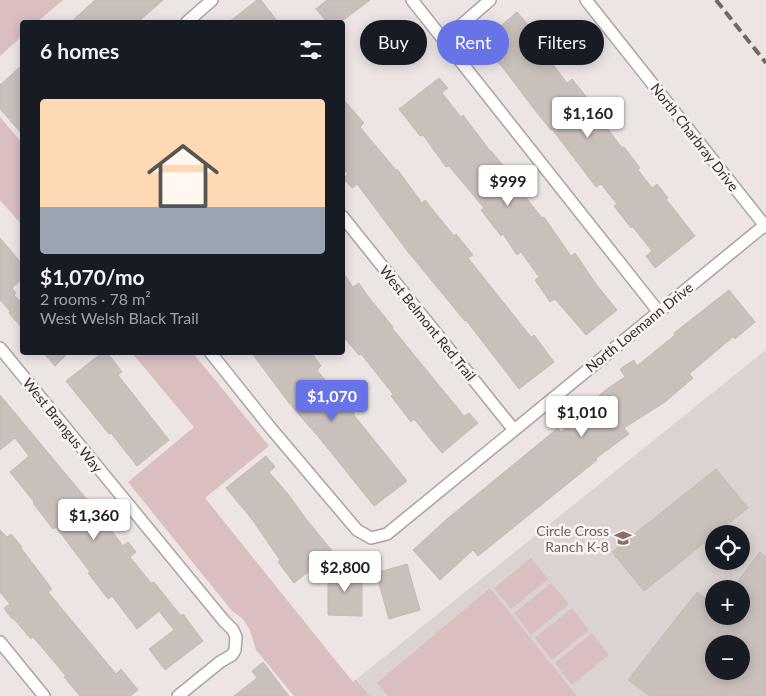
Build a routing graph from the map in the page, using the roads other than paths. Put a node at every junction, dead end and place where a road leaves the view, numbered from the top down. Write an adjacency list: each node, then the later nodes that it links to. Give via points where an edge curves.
1 (212, 0): 5 (street)
2 (412, 0): 7 (street)
3 (490, 0): 6 (street)
4 (586, 0): 10 (street, North Charbray Drive)
5 (189, 20)
6 (467, 20)
7 (437, 31)
8 (464, 65): 11 (street)
9 (345, 220): 14 (street, West Belmont Red Trail)
10 (765, 226): 11 (street, North Loemann Drive)
11 (658, 312): 14 (street, North Loemann Drive)
12 (0, 348): 17 (street, West Brangus Way, via 233,630 236,650 232,655)
13 (212, 355): 14 (street, North Loemann Drive, via 358,530 371,538 387,534)
14 (514, 430)
15 (0, 642): 16 (street)
16 (44, 696)
17 (178, 696)

